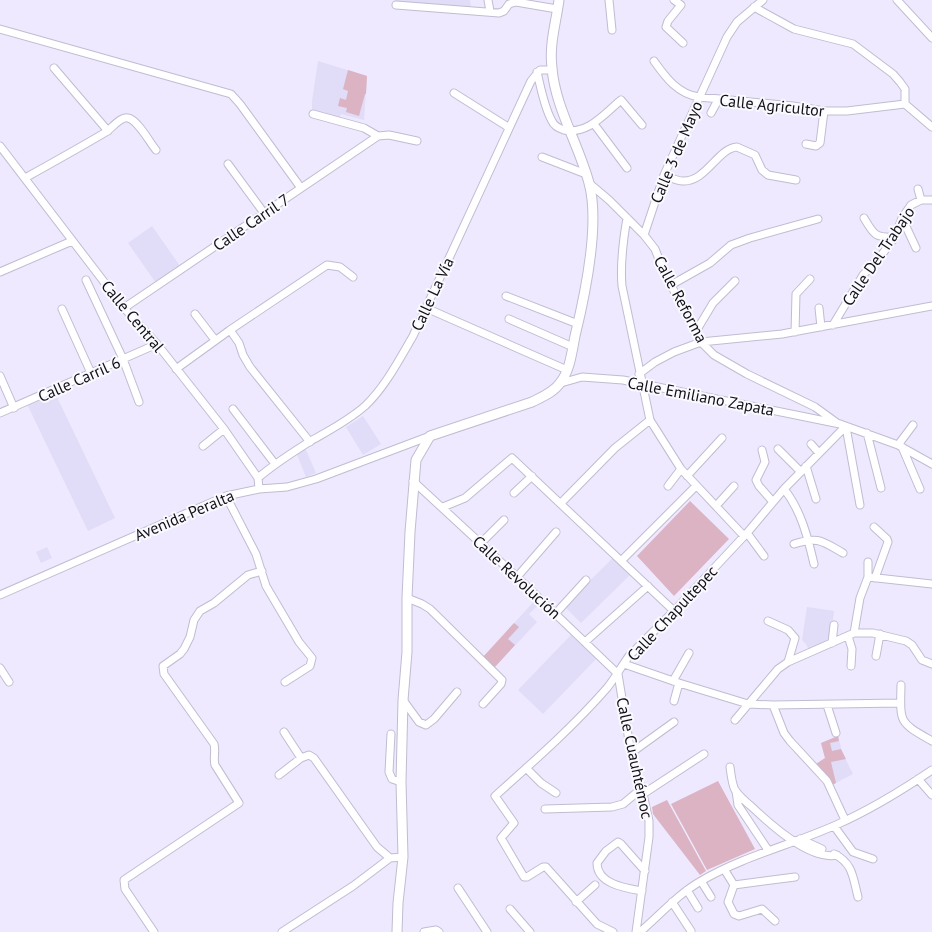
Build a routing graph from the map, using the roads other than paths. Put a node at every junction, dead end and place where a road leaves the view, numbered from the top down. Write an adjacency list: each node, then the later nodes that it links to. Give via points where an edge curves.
1 (488, 0): 9 (street)
2 (609, 0): 11 (street)
3 (763, 0): 8 (street, Calle 3 de Mayo)
4 (897, 0): 12 (street)
5 (677, 2): 13 (street, via 666,27)
6 (558, 3): 9 (street, via 516,2 509,4 504,11); 16 (main road, via 551,47)
7 (396, 4): 9 (street)
8 (754, 7): 19 (street, Calle 3 de Mayo, via 737,22 727,37); 21 (street, via 794,29 853,44 900,82 905,89)
9 (490, 11)
10 (0, 30): 44 (street, via 231,94)
11 (612, 30)
12 (932, 38)
13 (683, 43)
14 (654, 61): 19 (street, Calle Agricultor, via 674,86)
15 (54, 68): 29 (street)
16 (552, 70): 17 (street); 30 (main road)
17 (537, 72): 27 (street, Calle La Vía); 30 (street, via 553,124)
18 (454, 93): 27 (street)
19 (699, 98): 20 (street, Calle Agricultor); 40 (street, Calle 3 de Mayo)
20 (718, 100): 22 (street, Calle Agricultor); 23 (street)
21 (905, 104): 22 (street, Calle Agricultor); 28 (street)
22 (824, 111): 33 (street, via 820,143 816,146)
23 (711, 113)
24 (313, 114): 31 (street, via 362,127)
25 (594, 124): 26 (street, via 621,100); 30 (street); 38 (street)
26 (642, 125)
27 (508, 127): 66 (street, Calle La Vía)
28 (932, 127)
29 (108, 131): 35 (street, via 129,118); 41 (street)
30 (571, 131): 39 (main road)
31 (378, 136): 32 (street); 44 (street, Calle Carril 7)
32 (417, 141)
33 (806, 144)
34 (0, 146): 41 (street, Calle Central)
35 (156, 150)
36 (542, 157): 39 (street)
37 (228, 164): 48 (street)
38 (628, 168)
39 (586, 174): 43 (main road)
40 (664, 175): 42 (street, via 688,181 706,171 727,150 737,147 755,155 768,175); 53 (street, Calle 3 de Mayo)
41 (25, 178): 55 (street, Calle Central)
42 (796, 180)
43 (590, 184): 49 (street, Calle Reforma); 71 (main road, via 591,247)
44 (301, 188): 48 (street, Calle Carril 7)
45 (918, 188): 46 (street)
46 (921, 200): 47 (street, Calle Del Trabajo); 51 (street, Calle Del Trabajo, via 911,205)
47 (932, 200)
48 (264, 213): 65 (street, Calle Carril 7)
49 (627, 218): 53 (street, Calle Reforma); 85 (street, via 622,244 622,286)
50 (864, 218): 54 (street, via 880,238)
51 (902, 218): 54 (street, Calle Del Trabajo); 56 (street)
52 (818, 219): 62 (street, via 731,245 710,263)
53 (644, 234): 62 (street, Calle Reforma, via 655,249)
54 (895, 237): 72 (street, Calle Del Trabajo, via 863,276)
55 (72, 241): 57 (street); 65 (street, Calle Central)
56 (916, 248)
57 (0, 272)
58 (353, 277): 74 (street, via 340,267 327,265)
59 (810, 279): 75 (street, via 796,294)
60 (86, 280): 81 (street)
61 (735, 281): 76 (street, via 713,303)
62 (671, 285): 76 (street, Calle Reforma)
63 (506, 296): 71 (street)
64 (932, 307): 72 (street)
65 (124, 308): 79 (street, Calle Central)
66 (426, 308): 83 (street); 100 (street, Calle La Vía, via 396,367 379,390 347,420)
67 (819, 308): 73 (street)
68 (62, 309): 84 (street)
69 (195, 314): 77 (street)
70 (509, 319): 80 (street)
71 (578, 324): 80 (main road)
72 (833, 325): 73 (street)
73 (821, 327): 75 (street)
74 (230, 330): 77 (street); 100 (street, via 240,343 250,367)
75 (795, 332): 78 (street)
76 (695, 333): 78 (street, Calle Reforma)
77 (215, 340): 82 (street)
78 (701, 342): 85 (street, via 674,352); 95 (street, Calle Reforma, via 714,355 815,407)
79 (158, 344): 81 (street, Calle Carril 6); 82 (street, Calle Central)
80 (573, 347): 83 (main road)
81 (123, 360): 84 (street, Calle Carril 6); 89 (street)
82 (176, 369): 96 (street, Calle Central)
83 (567, 370): 87 (main road)
84 (91, 373): 90 (street, Calle Carril 6)
85 (639, 374): 88 (street)
86 (0, 376): 90 (street)
87 (561, 382): 88 (street, Calle Emiliano Zapata, via 595,377); 98 (main road, via 542,398)
88 (642, 384): 93 (street); 95 (street, Calle Emiliano Zapata)
89 (139, 402)
90 (14, 408): 92 (street, Calle Carril 6)
91 (232, 409): 107 (street)
92 (1, 411)
93 (650, 420): 109 (street); 126 (street, via 615,448)
94 (913, 425): 103 (street)
95 (843, 426): 97 (street); 106 (street, Calle Chapultepec); 127 (street)
96 (224, 428): 102 (street); 113 (street, Calle Central)
97 (867, 433): 103 (street); 119 (street)
98 (430, 436): 114 (main road, via 416,460); 118 (street, Avenida Peralta, via 316,479 280,488)
99 (722, 438): 112 (street)
100 (310, 442): 107 (street, Calle La Vía)
101 (811, 444): 106 (street)
102 (203, 446)
103 (900, 446): 108 (street); 121 (street)
104 (778, 449): 110 (street)
105 (762, 450): 125 (street, via 765,462 756,480)
106 (820, 453): 110 (street, Calle Chapultepec)
107 (275, 464): 113 (street, Calle La Vía)
108 (932, 464)
109 (681, 469): 112 (street); 115 (street)
110 (804, 469): 120 (street, Calle Chapultepec); 124 (street)
111 (532, 476): 122 (street); 126 (street); 129 (street, via 511,458 464,498)
112 (687, 476): 116 (street)
113 (258, 478): 118 (street, Calle Central)
114 (413, 481): 129 (street, Calle Revolución); 149 (main road)
115 (668, 486)
116 (696, 486): 128 (street); 139 (street)
117 (734, 486): 128 (street)
118 (259, 488): 123 (street, Avenida Peralta)
119 (881, 488)
120 (784, 489): 125 (street, Calle Chapultepec); 134 (street, via 798,511)
121 (920, 489)
122 (514, 492)
123 (226, 496): 142 (street); 148 (street, Avenida Peralta)
124 (816, 500)
125 (773, 502): 133 (street, Calle Chapultepec)
126 (561, 503): 139 (street)
127 (860, 505)
128 (716, 506): 133 (street)
129 (442, 507): 135 (street, Calle Revolución)
130 (504, 520): 135 (street)
131 (874, 527): 144 (street, via 888,542)
132 (556, 532): 143 (street)
133 (746, 534): 138 (street); 150 (street, Calle Chapultepec)
134 (808, 539): 136 (street); 137 (street, via 821,541); 141 (street)
135 (481, 543): 143 (street, Calle Revolución)
136 (794, 544)
137 (843, 552)
138 (764, 556)
139 (622, 560): 147 (street)
140 (868, 562): 144 (street)
141 (814, 564)
142 (262, 571): 167 (street, via 270,593 312,658 310,666); 222 (street, via 248,575 200,611 184,649 164,666 164,674 213,742 215,765 238,803 124,880 125,889)
143 (518, 577): 151 (street, Calle Revolución)
144 (872, 577): 146 (street); 154 (street, via 860,598)
145 (586, 580): 151 (street)
146 (932, 584)
147 (648, 586): 150 (street); 156 (street)
148 (0, 595)
149 (407, 598): 171 (main road); 174 (street, via 430,609 502,680)
150 (674, 611): 161 (street, Calle Chapultepec)
151 (556, 613): 156 (street, Calle Revolución)
152 (768, 621): 160 (street, via 788,630 795,638)
153 (834, 625): 157 (street)
154 (851, 634): 155 (street); 157 (street); 163 (street)
155 (880, 634): 159 (street); 162 (street, via 906,641 922,660)
156 (585, 642): 165 (street, Calle Revolución)
157 (832, 643): 160 (street)
158 (689, 653): 168 (street)
159 (876, 656)
160 (788, 662): 175 (street, via 772,675)
161 (624, 664): 165 (street, Calle Chapultepec); 168 (street)
162 (932, 664)
163 (851, 666)
164 (0, 668): 166 (street)
165 (618, 674): 184 (street, Calle Cuauhtémoc); 187 (street, Calle Chapultepec)
166 (9, 682)
167 (285, 682)
168 (676, 682): 172 (street); 175 (street)
169 (901, 686): 173 (street)
170 (458, 692): 171 (street, via 426,725 419,722)
171 (403, 700): 192 (main road)
172 (674, 701)
173 (900, 703): 176 (street); 183 (street, via 905,724)
174 (483, 704)
175 (748, 704): 177 (street); 178 (street)
176 (827, 705): 177 (street); 181 (street)
177 (773, 706): 198 (street, via 784,733 827,781)
178 (735, 720)
179 (674, 722): 184 (street)
180 (284, 732): 186 (street)
181 (836, 733)
182 (391, 734): 192 (street, via 389,772 392,779)
183 (932, 741)
184 (631, 753): 194 (street, Calle Cuauhtémoc)
185 (704, 754): 194 (street)
186 (301, 758): 190 (street); 203 (street, via 309,755 314,758 377,847)
187 (526, 768): 195 (street); 216 (street, Calle Chapultepec, via 495,796 514,823 501,838 524,877 546,866)
188 (730, 768): 193 (street)
189 (932, 770): 191 (street)
190 (279, 775)
191 (918, 779): 196 (street); 198 (street, via 886,801)
192 (401, 782): 202 (main road)
193 (736, 791): 200 (street, via 761,816); 201 (street, via 738,805)
194 (642, 792): 197 (street, via 612,808); 206 (street, Calle Cuauhtémoc, via 649,821)
195 (556, 793)
196 (932, 796)
197 (545, 809)
198 (845, 820): 199 (street)
199 (834, 826): 200 (street); 204 (street, via 853,852)
200 (797, 840): 201 (street); 215 (street, via 846,861)
201 (768, 850): 205 (street)
202 (404, 857): 203 (street); 224 (main road)
203 (390, 858): 223 (street)
204 (873, 858)
205 (724, 869): 208 (street); 210 (street)
206 (645, 871): 213 (street, Calle Cuauhtémoc); 213 (street, via 618,842 597,862 598,872 609,882)
207 (794, 877): 210 (street)
208 (701, 881): 212 (street); 214 (street)
209 (596, 885): 216 (street)
210 (734, 885): 220 (street, via 728,902 734,914 740,916 762,909)
211 (458, 888): 227 (street)
212 (687, 890): 217 (street); 218 (street)
213 (642, 891): 230 (street, Calle Cuauhtémoc)
214 (711, 897)
215 (858, 897)
216 (576, 902): 229 (street, via 597,924)
217 (672, 902): 221 (street); 230 (street)
218 (698, 908)
219 (510, 909): 228 (street)
220 (775, 921)
221 (691, 930)
222 (154, 932)
223 (282, 932)
224 (397, 932)
225 (424, 932): 226 (street)
226 (440, 932)
227 (487, 932)
228 (530, 932)
229 (613, 932)
230 (640, 932)

